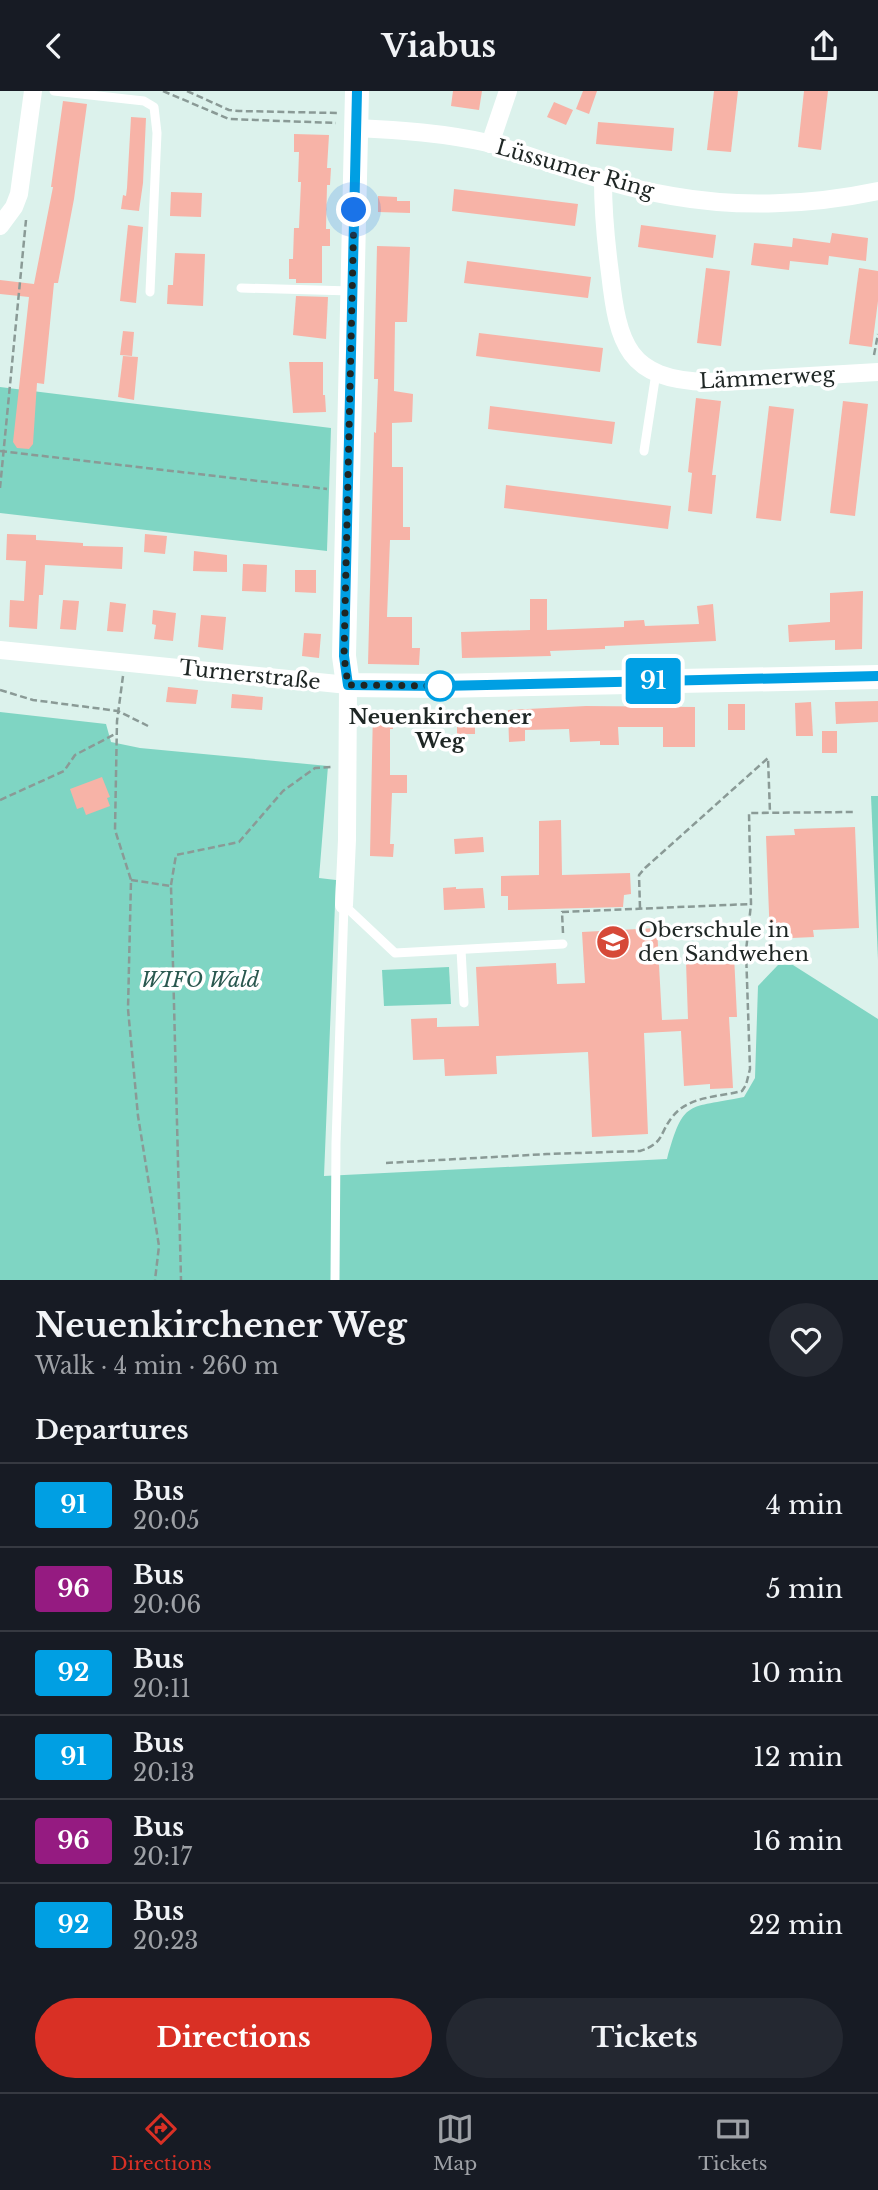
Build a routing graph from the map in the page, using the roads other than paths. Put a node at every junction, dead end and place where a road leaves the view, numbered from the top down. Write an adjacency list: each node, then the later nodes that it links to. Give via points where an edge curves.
1 (33, 91): 8 (street, via 22,176 14,207)
2 (54, 91): 11 (lane, via 144,101 154,107 157,133)
3 (508, 91): 5 (street)
4 (357, 110): 5 (street, Lüssumer Ring, via 424,132); 10 (street)
5 (490, 143): 6 (street, Lüssumer Ring)
6 (603, 181): 7 (street, Lüssumer Ring, via 673,197 735,202 793,203); 13 (street, Lämmerweg, via 604,230 621,338 639,361)
7 (878, 191)
8 (0, 226)
9 (242, 288): 10 (lane)
10 (352, 291): 17 (street, via 344,656)
11 (150, 292)
12 (874, 372): 13 (street, Lämmerweg, via 708,382 685,382)
13 (656, 373): 14 (lane)
14 (643, 451)
15 (0, 650): 17 (street, Turnerstraße)
16 (878, 677): 17 (street, Turnerstraße)
17 (348, 685): 18 (street)
18 (344, 905): 20 (lane, via 396,953); 22 (lane)
19 (563, 944): 20 (lane)
20 (461, 950): 21 (lane)
21 (464, 1003)
22 (335, 1280)

